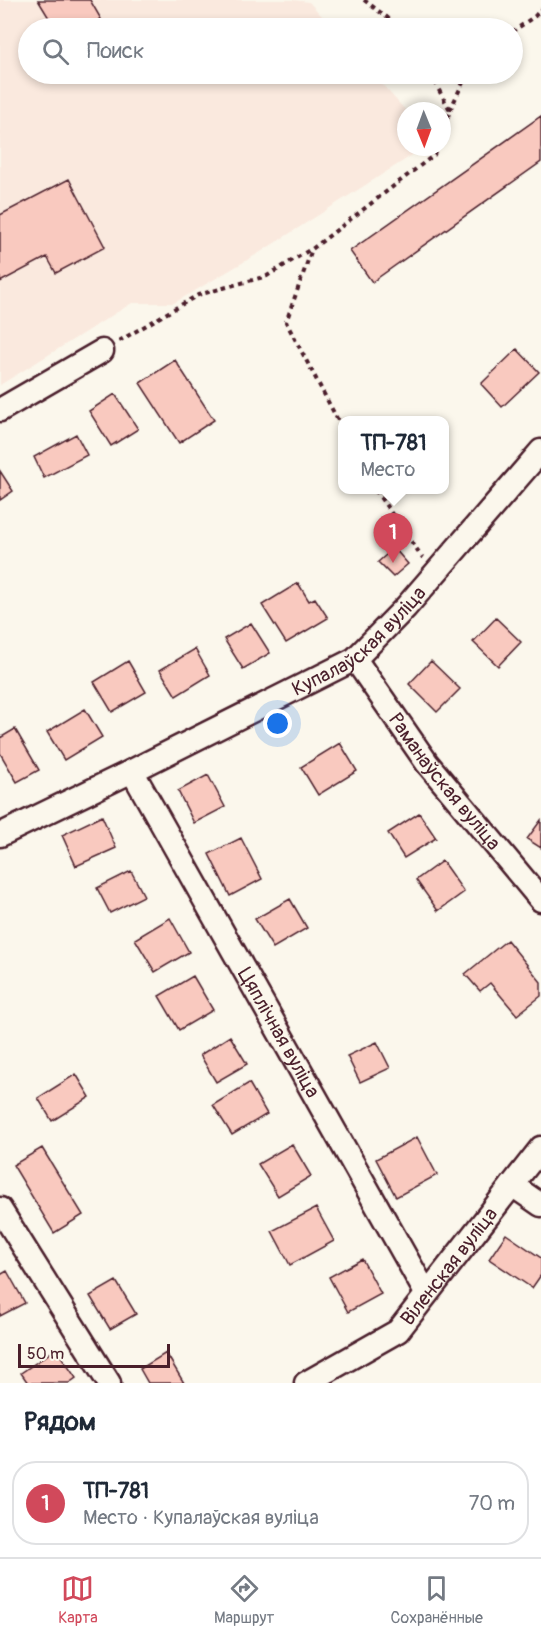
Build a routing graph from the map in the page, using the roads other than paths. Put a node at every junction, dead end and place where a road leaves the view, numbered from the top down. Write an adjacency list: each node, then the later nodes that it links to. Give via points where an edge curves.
1 (102, 351): 2 (street)
2 (0, 410)
3 (541, 451): 4 (street, Купалаўская вуліца, via 406,607)
4 (355, 658): 5 (street, Купалаўская вуліца); 7 (street, Раманаўская вуліца, via 427,763)
5 (132, 771): 6 (street, Купалаўская вуліца); 12 (street, Цяплічная вуліца)
6 (0, 835)
7 (541, 900)
8 (541, 1148): 9 (street, Віленская вуліца)
9 (512, 1185): 10 (street); 12 (street, Віленская вуліца)
10 (541, 1205)
11 (0, 1209): 13 (street)
12 (426, 1293): 14 (street, Віленская вуліца, via 398,1331)
13 (109, 1383)
14 (306, 1383)

